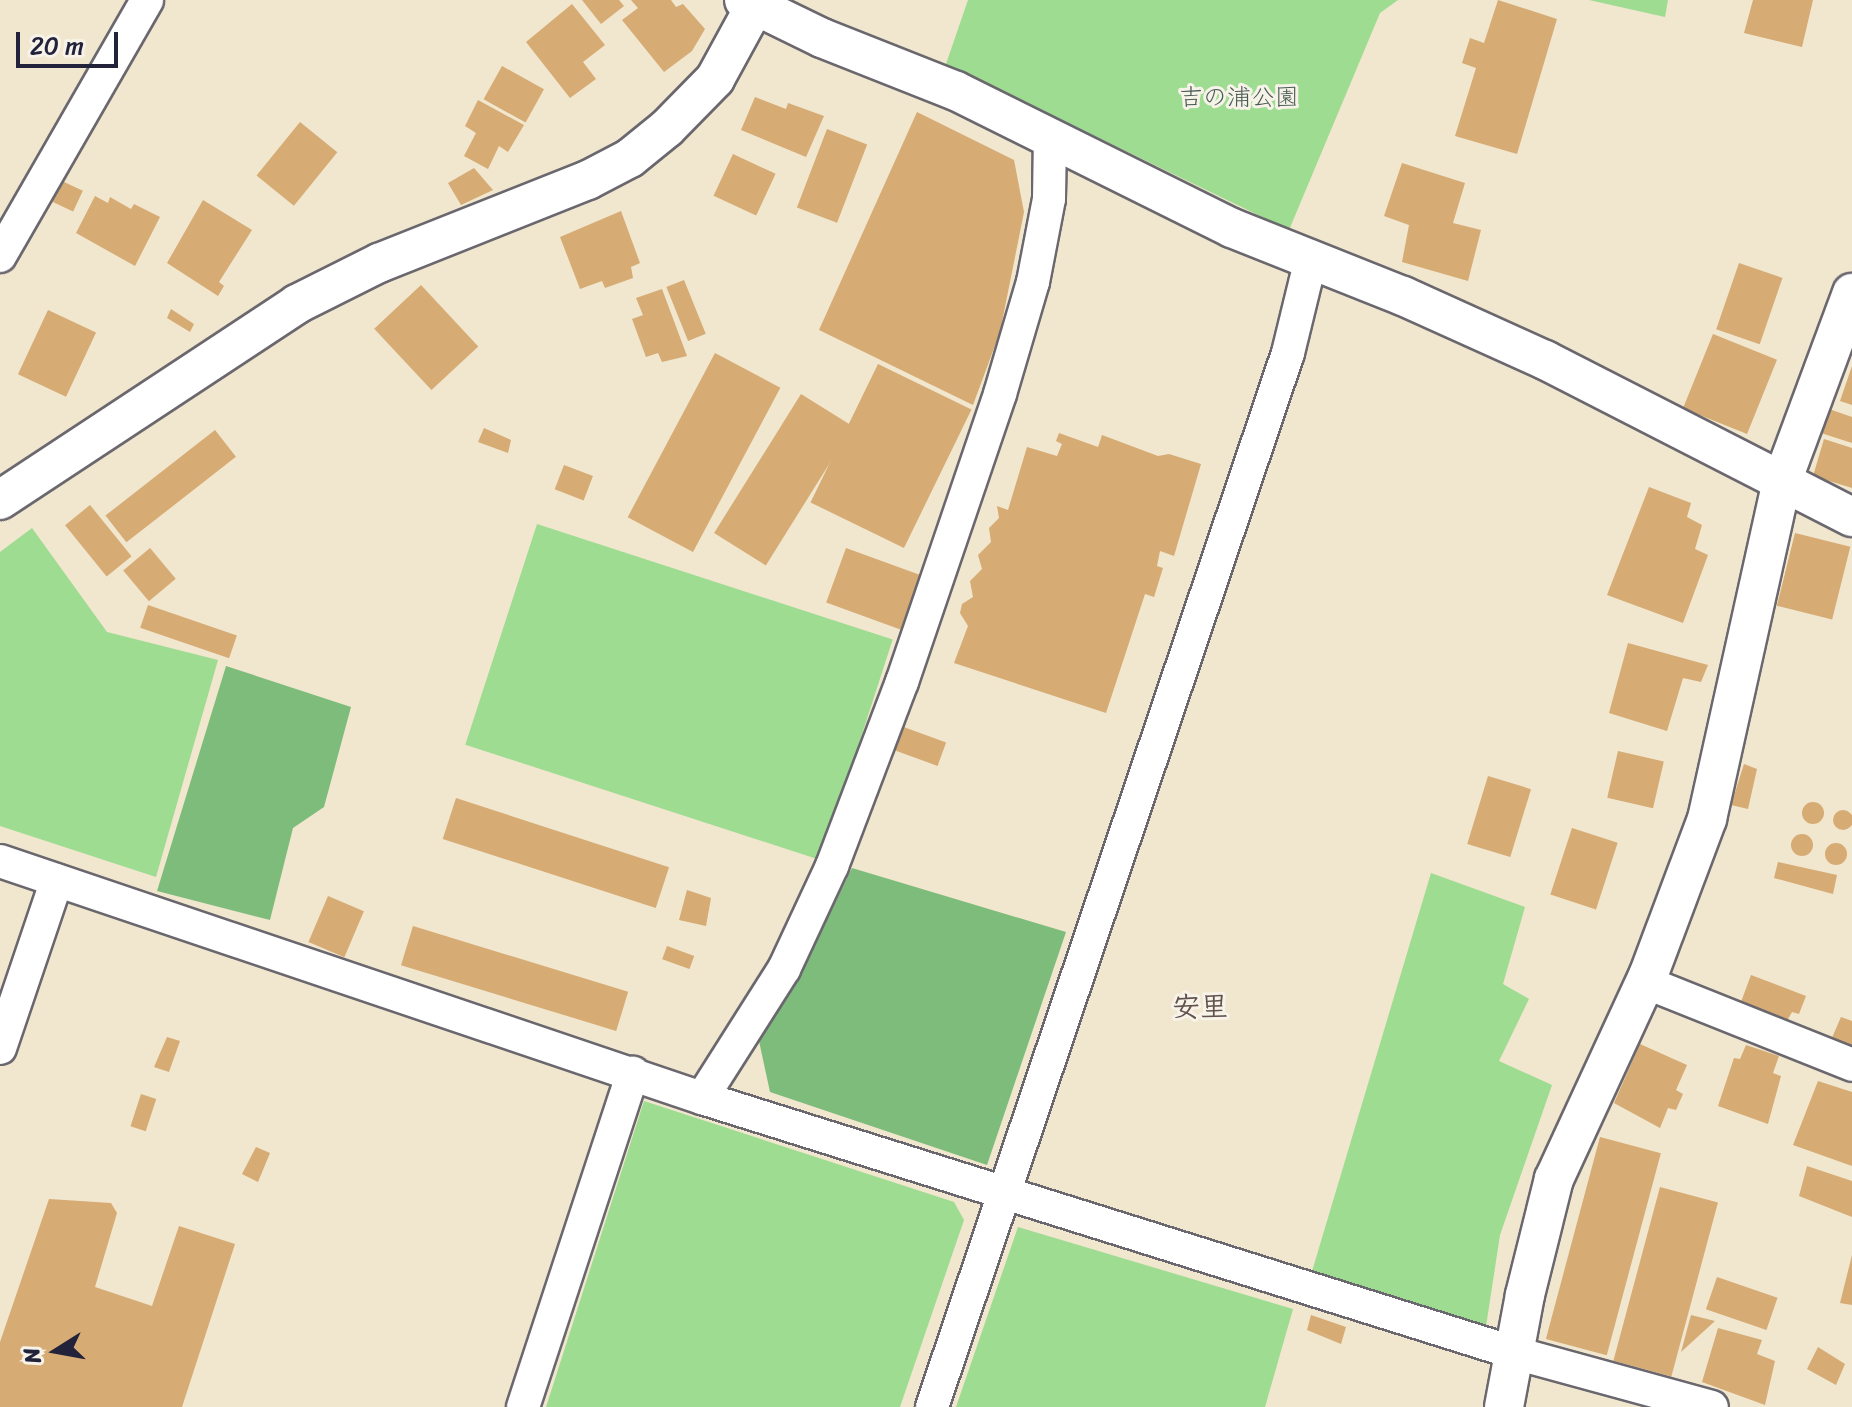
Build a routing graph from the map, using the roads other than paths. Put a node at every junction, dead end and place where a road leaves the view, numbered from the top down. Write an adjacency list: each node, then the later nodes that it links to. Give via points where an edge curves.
1 (147, 0): 4 (street)
2 (752, 2): 3 (street); 8 (street, via 715,79 630,158 588,180 379,263 297,304)
3 (1050, 137): 5 (street, via 1232,228); 16 (street, via 1049,199 1033,282 902,682 832,866 784,969)
4 (0, 256)
5 (1311, 259): 7 (street, via 1545,360); 17 (street, via 1288,353)
6 (1852, 293): 7 (street)
7 (1781, 484): 9 (street); 12 (street, via 1707,819)
8 (0, 500)
9 (1852, 517)
10 (0, 861): 11 (street)
11 (57, 880): 13 (street); 15 (street)
12 (1645, 982): 14 (street); 18 (street, via 1554,1179)
13 (0, 1048)
14 (1852, 1065)
15 (633, 1073): 16 (street); 19 (street)
16 (702, 1098): 17 (street)
17 (1006, 1193): 18 (street); 20 (street)
18 (1515, 1353): 21 (street); 22 (street)
19 (523, 1407)
20 (932, 1407)
21 (1504, 1407)
22 (1712, 1407)

